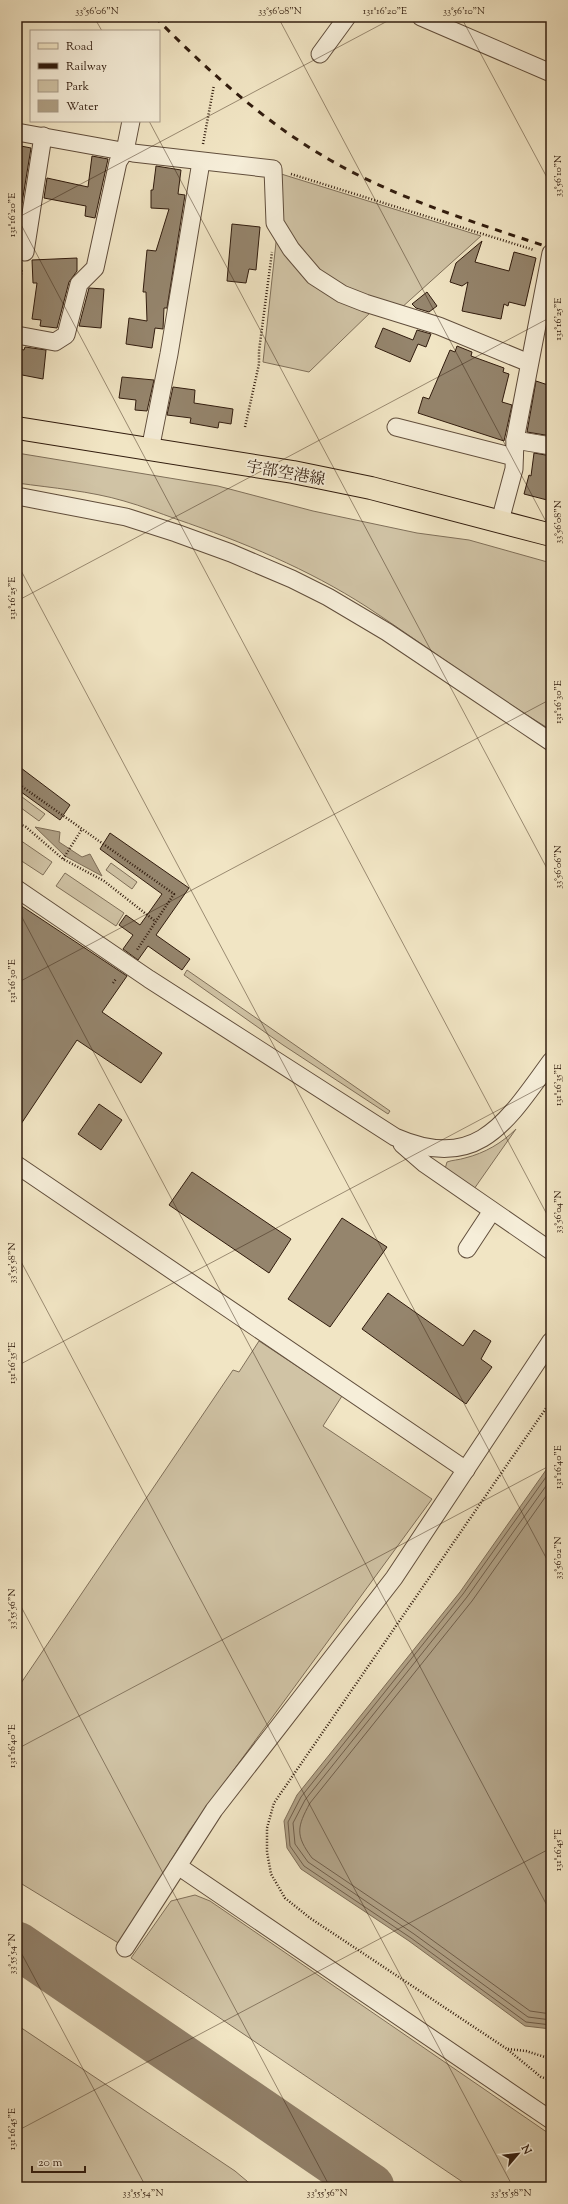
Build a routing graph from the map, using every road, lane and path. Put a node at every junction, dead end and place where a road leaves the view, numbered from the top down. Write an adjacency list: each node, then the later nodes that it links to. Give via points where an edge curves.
1 (347, 17): 3 (street)
2 (421, 17): 4 (street)
3 (320, 54)
4 (551, 73)
5 (214, 85): 10 (path)
6 (131, 122): 9 (street)
7 (17, 132): 8 (street)
8 (43, 136): 9 (street); 13 (street)
9 (125, 152): 10 (street); 16 (street, via 118,162 95,268 79,284 66,335 55,342)
10 (201, 162): 11 (street); 23 (street)
11 (273, 169): 12 (street); 14 (path)
12 (275, 223): 17 (street, via 291,249 319,279 342,294 462,334); 18 (path, via 258,351 259,364)
13 (25, 252): 15 (path)
14 (551, 254): 17 (street)
15 (17, 304)
16 (17, 335)
17 (529, 363): 21 (street)
18 (245, 427)
19 (396, 427): 24 (street)
20 (17, 428): 23 (main road, 宇部空港線)
21 (515, 440): 22 (street); 24 (street)
22 (551, 446)
23 (150, 450): 26 (main road, 宇部空港線, via 292,472 371,488)
24 (514, 458): 26 (street, via 514,469)
25 (17, 496): 28 (street, via 126,517 183,535 285,576 328,597 387,632)
26 (500, 521): 27 (main road, 宇部空港線)
27 (551, 535)
28 (480, 697): 29 (street); 30 (street)
29 (551, 742)
30 (551, 755)
31 (17, 783): 33 (path)
32 (17, 823): 34 (path, via 26,827)
33 (82, 829): 34 (path); 36 (path, via 174,894)
34 (63, 859): 36 (path, via 104,881)
35 (17, 889): 41 (street, via 149,979)
36 (155, 921): 37 (path)
37 (135, 952)
38 (116, 979): 39 (path)
39 (113, 983)
40 (551, 1061): 41 (street, via 506,1121 483,1138 462,1146 434,1149 416,1146)
41 (395, 1137): 43 (street, via 425,1164)
42 (17, 1165): 48 (street)
43 (492, 1211): 44 (street); 45 (street)
44 (467, 1248)
45 (551, 1251)
46 (551, 1341): 48 (street)
47 (551, 1401): 51 (path, via 274,1803 267,1828 267,1852 271,1874 285,1898 310,1918)
48 (466, 1470): 49 (street, via 394,1578 214,1810)
49 (178, 1866): 50 (street); 54 (street)
50 (125, 1948)
51 (507, 2048): 52 (path); 53 (path, via 541,2077)
52 (551, 2059)
53 (551, 2080)
54 (551, 2120)

